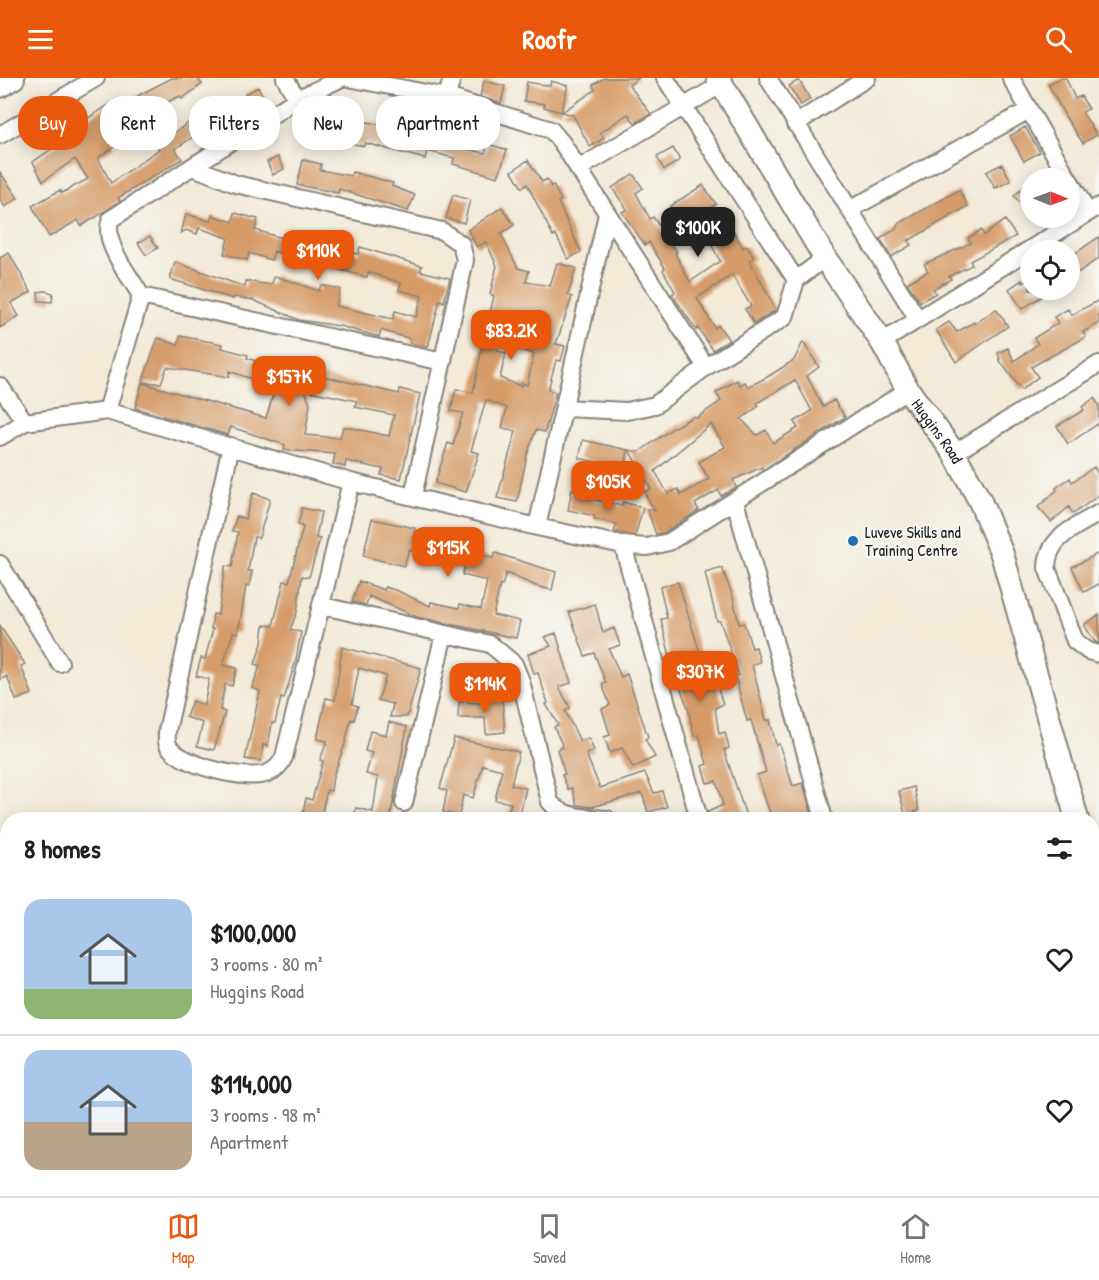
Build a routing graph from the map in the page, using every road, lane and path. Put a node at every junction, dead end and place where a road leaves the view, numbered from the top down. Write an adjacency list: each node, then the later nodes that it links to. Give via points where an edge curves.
1 (13, 78): 12 (street)
2 (96, 78): 22 (street)
3 (285, 78): 13 (street)
4 (342, 78): 14 (street)
5 (348, 78): 15 (street)
6 (452, 78): 16 (street)
7 (665, 78): 18 (street)
8 (768, 78): 21 (street)
9 (867, 78): 21 (street)
10 (1011, 78): 19 (street)
11 (720, 81): 18 (street); 30 (street, Huggins Road)
12 (0, 86)
13 (295, 96)
14 (303, 96)
15 (442, 96)
16 (447, 96)
17 (292, 102): 23 (street)
18 (684, 106): 25 (street); 31 (street)
19 (1029, 110): 24 (street); 27 (street)
20 (500, 114): 25 (street, via 551,130)
21 (795, 124): 27 (street)
22 (0, 135)
23 (194, 167): 32 (street, via 111,219 107,228 109,239); 35 (street, via 236,184 442,231 453,237 461,244 465,260)
24 (1062, 168)
25 (578, 169): 29 (street)
26 (1080, 193): 28 (street)
27 (851, 209): 33 (street)
28 (1094, 210): 33 (street)
29 (607, 214): 37 (street); 40 (street)
30 (825, 258): 31 (street); 34 (street, Huggins Road)
31 (796, 280): 37 (street, via 785,317)
32 (141, 296): 35 (street); 41 (street)
33 (917, 318): 34 (street)
34 (882, 342): 39 (street, Huggins Road)
35 (442, 362): 47 (street)
36 (1099, 364): 45 (street)
37 (706, 368): 40 (street, via 656,405 627,411)
38 (0, 386): 42 (street)
39 (908, 390): 45 (street, Huggins Road); 48 (street)
40 (564, 408): 50 (street)
41 (107, 411): 42 (street); 44 (street)
42 (25, 422): 43 (street)
43 (0, 437)
44 (231, 446): 46 (street); 53 (street, via 167,731 168,746 196,763 224,772 264,775 280,764)
45 (954, 453): 61 (street, Huggins Road, via 1002,554)
46 (351, 482): 47 (street); 53 (street)
47 (413, 496): 50 (street)
48 (735, 501): 51 (street, via 669,542 647,547); 60 (street)
49 (1099, 513): 55 (street, via 1058,539 1049,550 1047,561 1075,641)
50 (537, 527): 51 (street)
51 (623, 545): 59 (street)
52 (0, 564): 56 (street)
53 (323, 606): 54 (street)
54 (444, 634): 57 (street); 58 (street, via 490,644 514,664 550,802)
55 (1099, 654)
56 (60, 663)
57 (404, 803)
58 (562, 812)
59 (697, 812)
60 (822, 812)
61 (1075, 812)

